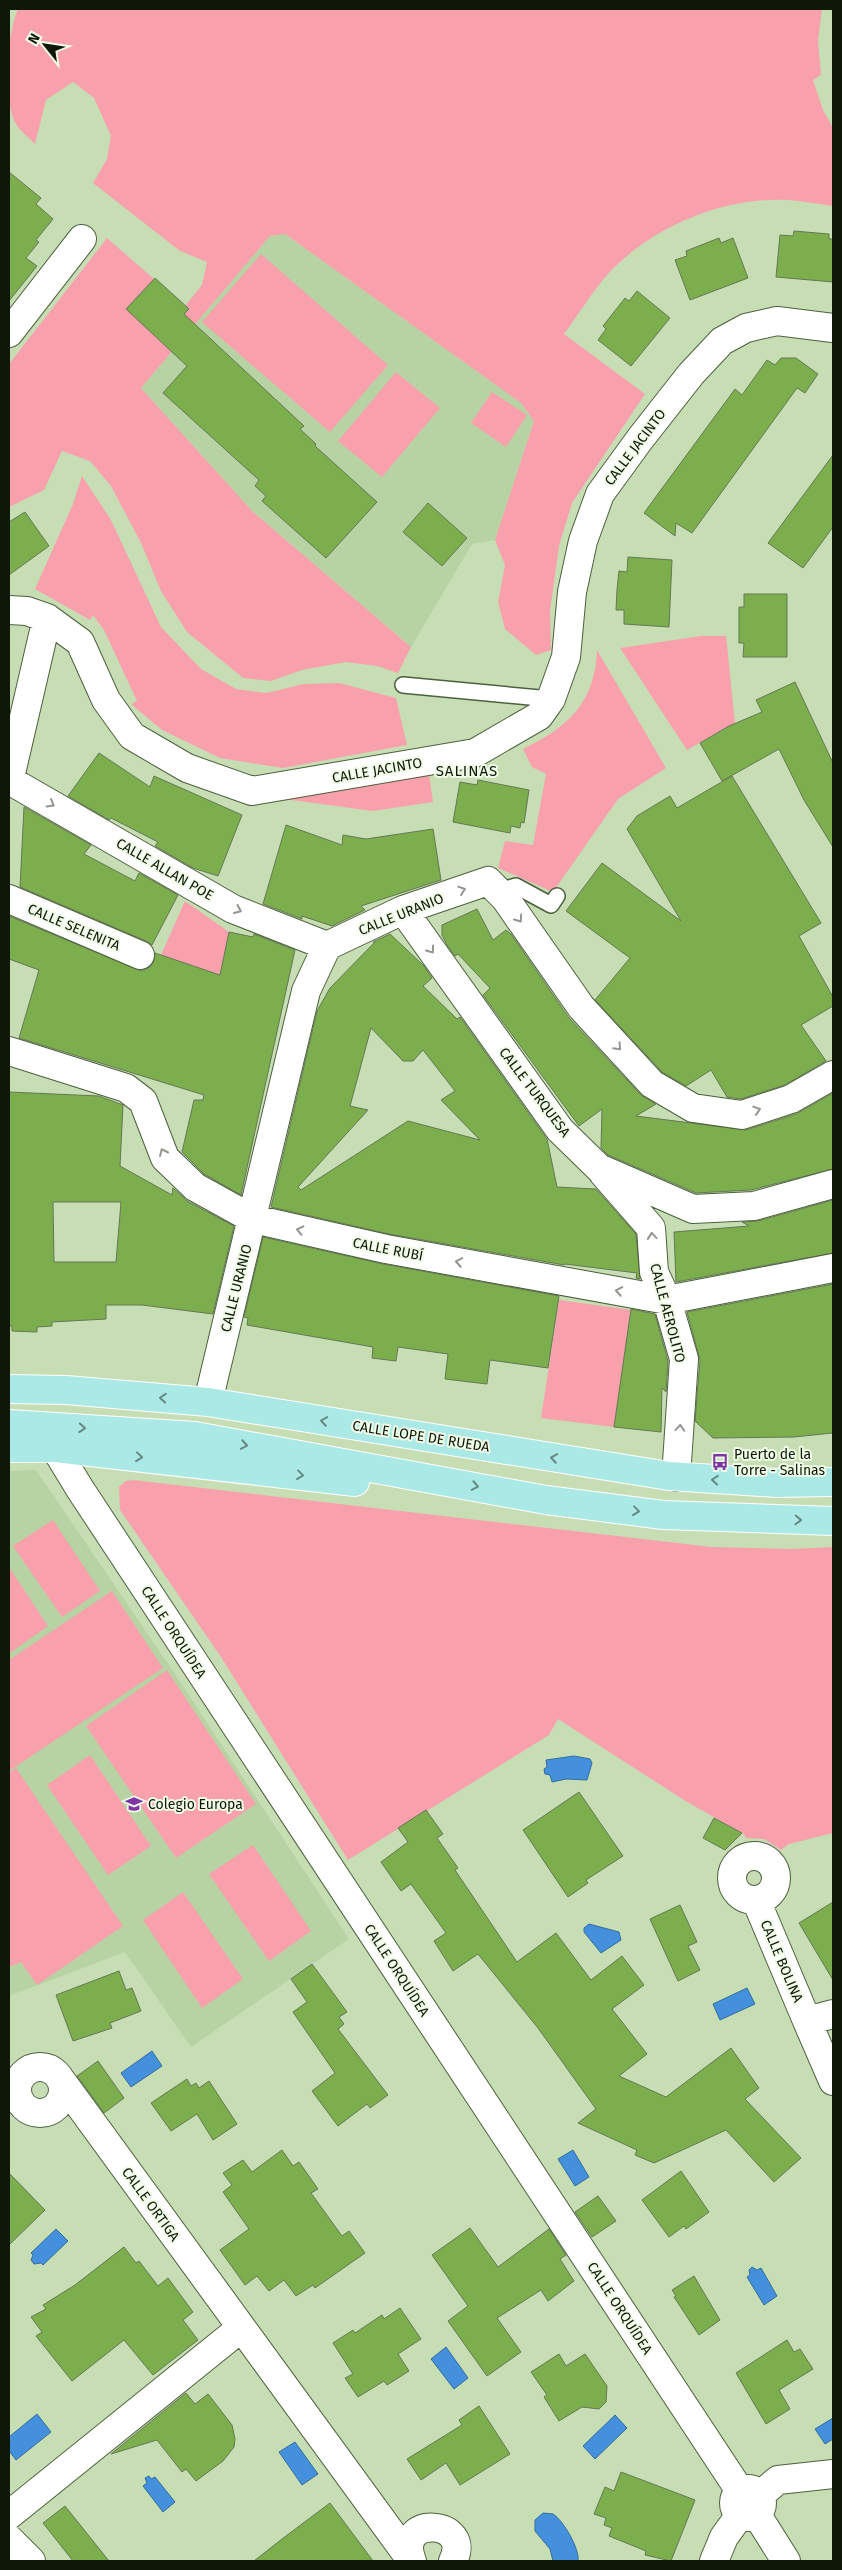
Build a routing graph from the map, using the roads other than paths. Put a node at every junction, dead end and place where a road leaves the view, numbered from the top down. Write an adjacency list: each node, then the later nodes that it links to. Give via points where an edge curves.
1 (82, 239): 3 (street)
2 (833, 328): 7 (street, CALLE JACINTO, via 777,321 746,328 722,341 691,374 640,439 600,494 583,541 572,592 566,656)
3 (9, 333)
4 (9, 610): 5 (street, CALLE JACINTO, via 27,611)
5 (47, 618): 7 (street, CALLE JACINTO, via 80,642 106,700 132,736 187,768 252,791 475,753 538,716); 8 (street)
6 (403, 685): 7 (lane)
7 (551, 699)
8 (9, 780): 13 (street, CALLE ALLAN POE, one-way to 13, via 233,909)
9 (498, 891): 10 (lane, via 516,886 551,905); 12 (street, CALLE URANIO, one-way to 9, via 488,881); 16 (street, one-way to 16, via 581,1007 652,1084 693,1108 742,1115 791,1099)
10 (557, 896)
11 (9, 899): 14 (street, CALLE SELENITA)
12 (403, 910): 13 (street, CALLE URANIO); 17 (street, CALLE TURQUESA, one-way to 17, via 560,1130)
13 (328, 946): 19 (street, CALLE URANIO, via 306,991)
14 (140, 955)
15 (9, 1051): 19 (street, CALLE RUBÍ, one-way to 15, via 195,1187 165,1158 143,1101 126,1088)
16 (833, 1075)
17 (599, 1168): 18 (street, CALLE TURQUESA, via 693,1209 754,1206); 21 (street, CALLE AEROLITO, one-way to 17, via 654,1272 651,1228)
18 (833, 1184)
19 (253, 1219): 21 (street, CALLE RUBÍ, one-way to 19, via 386,1249); 23 (street, CALLE URANIO)
20 (833, 1268): 21 (street, CALLE RUBÍ)
21 (667, 1300): 29 (street, CALLE AEROLITO, one-way to 21, via 684,1359)
22 (9, 1389): 23 (main road, CALLE LOPE DE RUEDA, one-way to 22, via 66,1390)
23 (208, 1402): 29 (main road, CALLE LOPE DE RUEDA, one-way to 23)
24 (9, 1406): 25 (main road)
25 (21, 1424): 27 (main road); 28 (main road, one-way to 28, via 195,1436)
26 (9, 1448): 27 (main road)
27 (55, 1448): 28 (main road, one-way to 28, via 396,1486); 39 (street, CALLE ORQUÍDEA)
28 (427, 1477): 31 (main road, one-way to 31, via 546,1500 663,1515)
29 (676, 1477): 30 (main road, CALLE LOPE DE RUEDA, one-way to 29, via 776,1483)
30 (833, 1482)
31 (833, 1521)
32 (756, 1900): 34 (street, CALLE BOLINA)
33 (833, 2014): 34 (street)
34 (807, 2021): 36 (street, CALLE BOLINA)
35 (61, 2080): 37 (street, CALLE ORTIGA)
36 (833, 2082)
37 (241, 2328): 40 (street); 43 (street, CALLE ORTIGA)
38 (833, 2474): 39 (street, via 778,2480)
39 (749, 2504): 45 (street, via 724,2538); 46 (street, CALLE ORQUÍDEA)
40 (9, 2515)
41 (10, 2542): 42 (street)
42 (31, 2561)
43 (412, 2561): 44 (street, CALLE ORTIGA, via 409,2550 412,2539 419,2530 428,2526 438,2527 454,2539)
44 (453, 2561)
45 (714, 2561)
46 (786, 2561)

